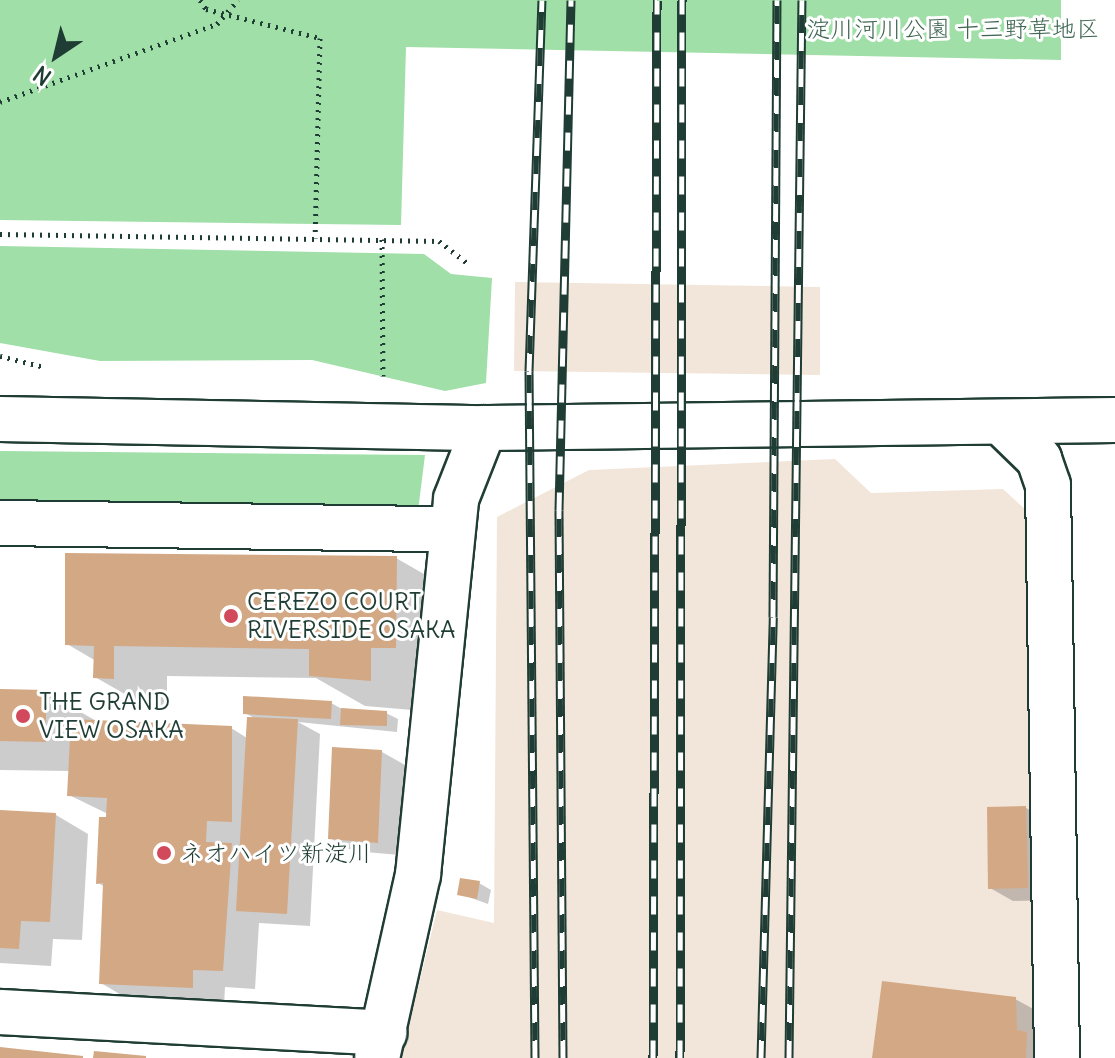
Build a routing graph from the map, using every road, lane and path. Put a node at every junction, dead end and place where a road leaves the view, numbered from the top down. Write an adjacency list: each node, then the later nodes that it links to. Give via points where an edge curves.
1 (200, 0): 3 (path, via 206,9)
2 (238, 0): 3 (path)
3 (229, 14): 4 (path, via 171,43); 6 (path, via 320,38)
4 (0, 102)
5 (0, 234): 6 (path)
6 (315, 238): 7 (path)
7 (382, 239): 8 (path, via 439,241); 11 (path)
8 (468, 264)
9 (0, 356): 10 (path)
10 (45, 368)
11 (383, 381)
12 (0, 419): 15 (street)
13 (1115, 420): 14 (street)
14 (1002, 423): 15 (street); 21 (street, via 1039,459 1048,485)
15 (484, 428): 17 (street, via 467,462)
16 (0, 523): 17 (street)
17 (452, 529): 20 (street, via 418,875)
18 (0, 1012): 19 (street)
19 (262, 1042): 20 (street)
20 (380, 1045)
21 (1057, 1058)

